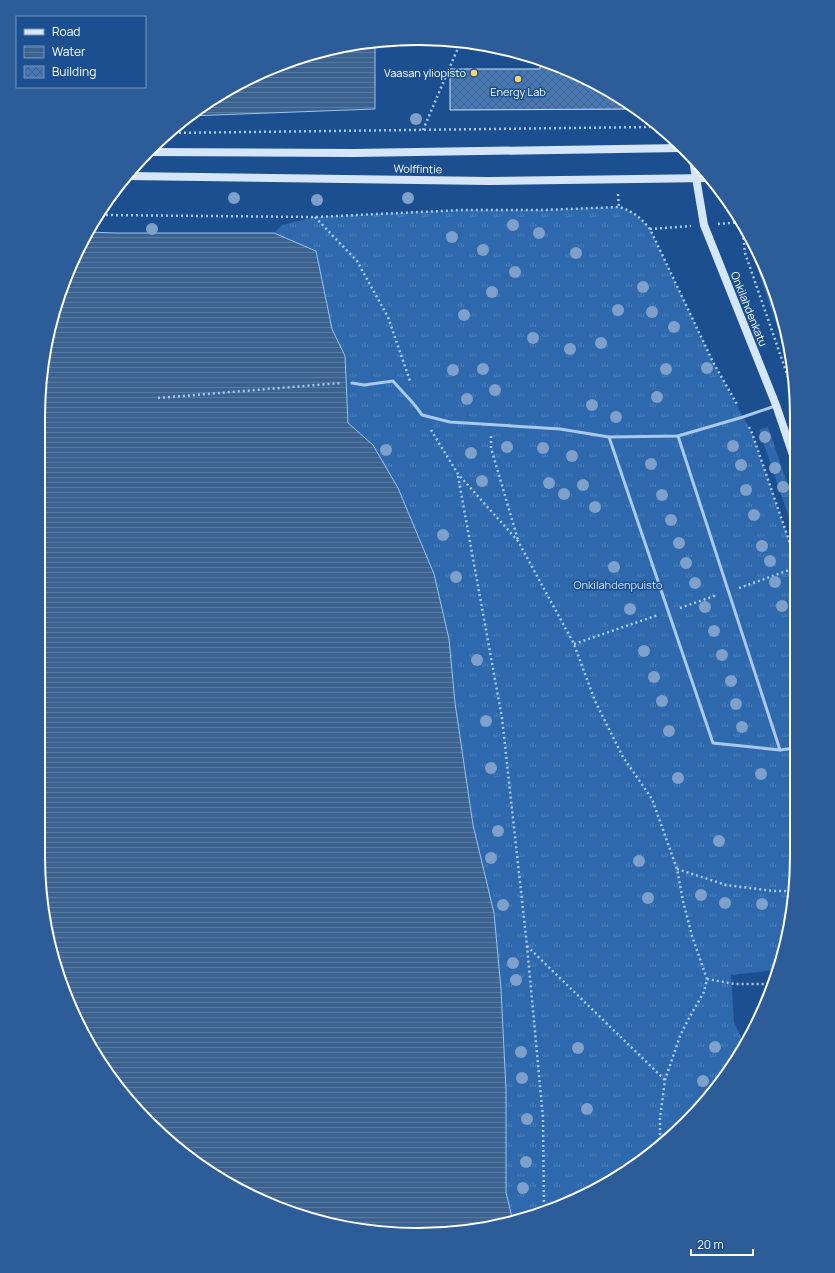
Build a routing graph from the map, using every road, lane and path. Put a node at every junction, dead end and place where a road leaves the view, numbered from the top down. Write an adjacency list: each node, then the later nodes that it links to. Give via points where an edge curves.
1 (458, 47): 3 (path)
2 (650, 126): 3 (path)
3 (422, 130): 4 (path)
4 (177, 133)
5 (675, 148): 6 (main road, Wolffintie, via 354,153)
6 (156, 152)
7 (694, 168): 9 (main road, Onkilahdenkatu)
8 (134, 176): 9 (main road, Wolffintie, via 489,181)
9 (696, 178): 10 (main road, Wolffintie); 18 (main road, Onkilahdenkatu, via 704,225)
10 (703, 178)
11 (105, 215): 12 (path)
12 (315, 217): 16 (path, via 357,261 388,317); 20 (path, via 619,207 630,210 650,229 713,362)
13 (743, 237): 14 (path, via 745,253)
14 (788, 376)
15 (352, 383): 17 (path); 19 (lane, via 364,385 393,381 414,402)
16 (412, 385)
17 (158, 398)
18 (776, 405): 20 (lane); 24 (main road, Onkilahdenkatu)
19 (422, 415): 21 (lane, via 450,422); 25 (path)
20 (743, 417): 22 (lane); 27 (path, via 752,433)
21 (490, 424): 23 (lane, via 560,429); 26 (path, via 491,448)
22 (678, 436): 23 (lane); 29 (lane)
23 (609, 437): 30 (lane)
24 (790, 446)
25 (458, 474): 26 (path); 36 (path, via 502,718)
26 (518, 541): 31 (path)
27 (790, 543)
28 (790, 570): 29 (path)
29 (729, 591): 30 (path); 33 (lane)
30 (668, 612): 31 (path); 33 (lane, via 713,743)
31 (574, 644): 34 (path, via 595,701 623,757 652,798)
32 (790, 749): 33 (lane)
33 (780, 750)
34 (677, 868): 35 (path, via 726,885); 37 (path, via 692,936)
35 (788, 891)
36 (527, 946): 39 (path); 41 (path, via 543,1118)
37 (707, 979): 38 (path, via 735,984); 39 (path, via 704,992 680,1036)
38 (767, 984)
39 (665, 1080): 40 (path)
40 (660, 1138)
41 (544, 1206)

